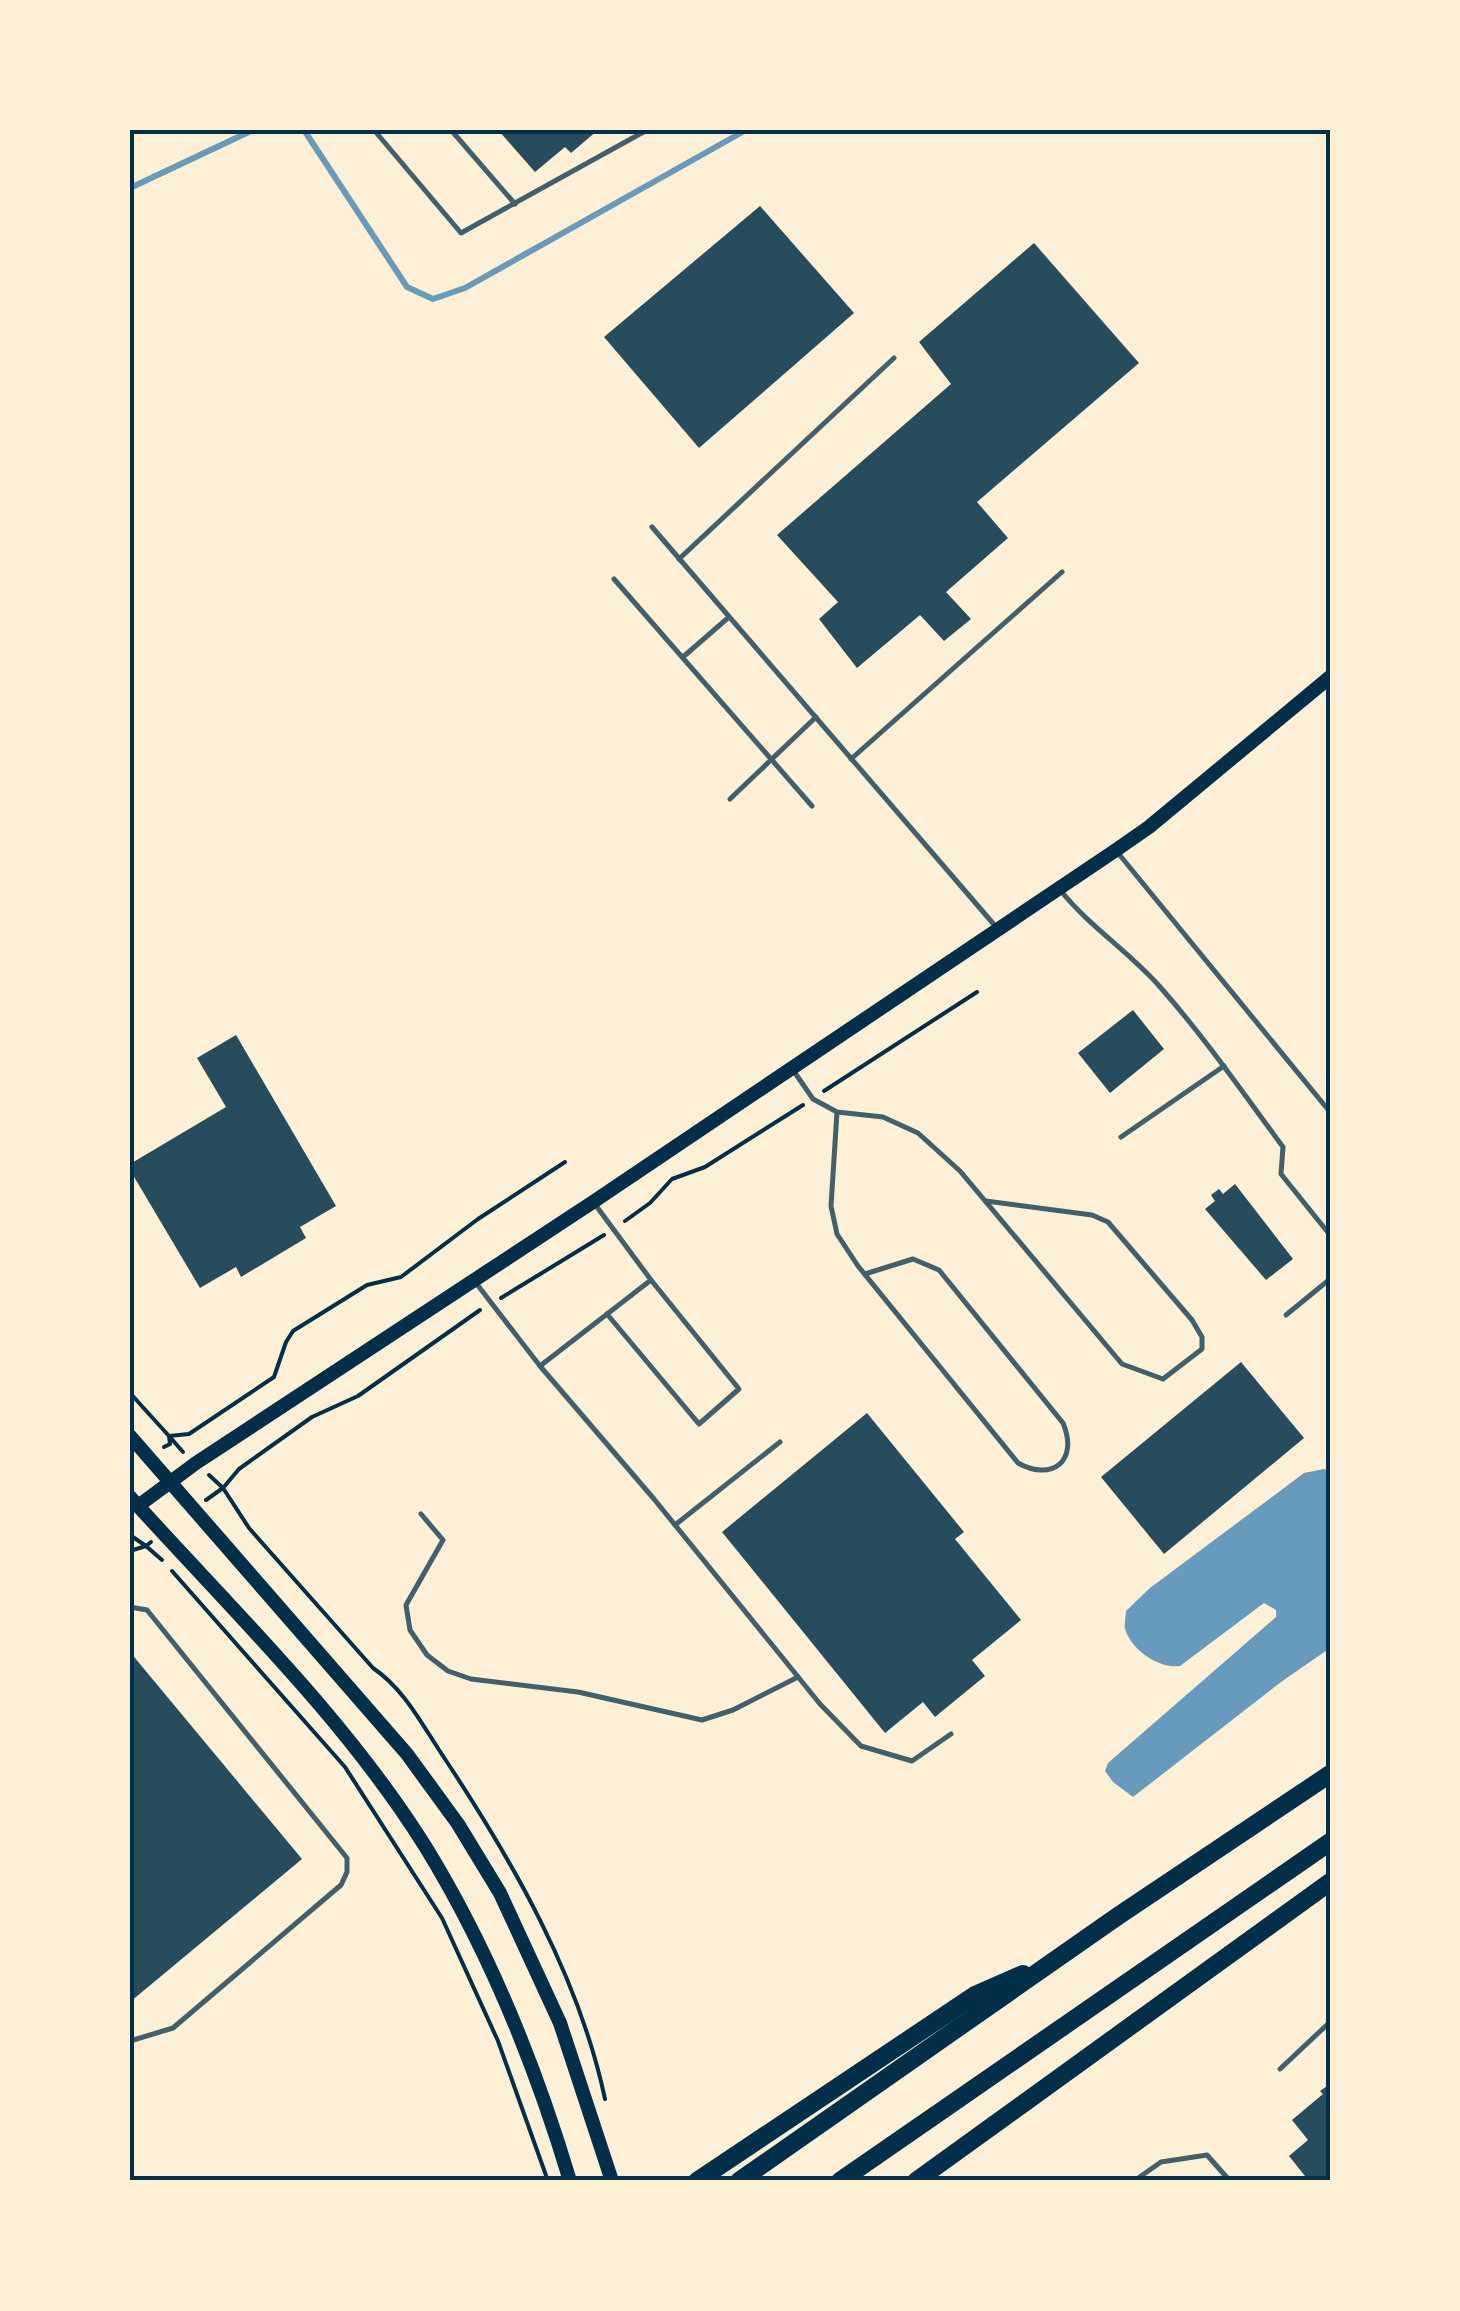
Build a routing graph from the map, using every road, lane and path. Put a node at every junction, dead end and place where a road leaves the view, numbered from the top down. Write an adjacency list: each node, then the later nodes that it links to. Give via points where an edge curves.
1 (374, 130): 4 (lane, via 461,233)
2 (450, 130): 4 (lane)
3 (647, 130): 4 (lane)
4 (515, 204)
5 (894, 358): 7 (lane)
6 (652, 527): 7 (lane)
7 (679, 559): 10 (lane)
8 (1062, 572): 15 (lane)
9 (614, 580): 11 (lane)
10 (729, 617): 11 (lane); 13 (lane)
11 (683, 657): 14 (lane)
12 (1330, 677): 18 (main road)
13 (816, 717): 14 (lane); 15 (lane)
14 (773, 758): 16 (lane); 17 (lane)
15 (851, 758): 20 (lane)
16 (730, 799)
17 (812, 806)
18 (1116, 850): 19 (main road); 26 (lane)
19 (1060, 889): 20 (main road); 22 (lane, via 1158,985)
20 (1000, 931): 23 (main road)
21 (977, 992): 24 (path)
22 (1224, 1066): 27 (lane); 32 (lane, via 1284,1148 1281,1174)
23 (791, 1068): 24 (lane); 30 (main road)
24 (813, 1098): 25 (lane); 31 (path, via 705,1167 672,1179)
25 (836, 1112): 29 (lane, via 883,1118 918,1133); 33 (lane, via 830,1206 837,1234)
26 (1330, 1112)
27 (1121, 1137)
28 (566, 1162): 41 (path, via 401,1277 368,1284 294,1331 274,1377 189,1434 169,1436)
29 (986, 1201): 29 (lane, via 1122,1364 1162,1379 1202,1349 1192,1320 1108,1222)
30 (594, 1202): 31 (lane); 36 (main road)
31 (612, 1230): 35 (lane); 37 (path)
32 (1330, 1235)
33 (865, 1274): 33 (lane, via 1018,1463 1034,1472 1060,1464 1070,1438 1063,1423 939,1270 913,1260)
34 (1330, 1279): 39 (lane)
35 (652, 1280): 38 (lane); 38 (lane, via 739,1390 699,1424)
36 (474, 1281): 37 (lane); 44 (main road)
37 (490, 1305): 40 (lane); 45 (path, via 358,1396 312,1416)
38 (607, 1314): 40 (lane)
39 (1286, 1315)
40 (540, 1366): 48 (lane)
41 (130, 1394)
42 (130, 1436): 44 (main road)
43 (780, 1442): 48 (lane)
44 (170, 1481): 46 (main road); 64 (main road, via 407,1754 458,1824 500,1893 560,2022)
45 (223, 1488)
46 (134, 1501): 63 (main road, via 335,1725 424,1844 525,2045)
47 (421, 1514): 53 (lane, via 443,1540 406,1605 410,1630 448,1671 702,1720)
48 (675, 1525): 53 (lane)
49 (130, 1535): 50 (path)
50 (146, 1546): 51 (path); 62 (path, via 345,1767 442,1918 498,2041)
51 (130, 1551)
52 (130, 1607): 60 (lane, via 147,1610 347,1858 341,1885 188,2016 173,2028)
53 (798, 1677): 54 (lane, via 861,1746 912,1760)
54 (951, 1734)
55 (1330, 1774): 58 (highway)
56 (1330, 1842): 67 (highway)
57 (1330, 1882): 68 (highway)
58 (1056, 1961): 65 (highway, via 975,1995); 66 (highway)
59 (1330, 2022): 61 (lane)
60 (130, 2041)
61 (1280, 2069)
62 (548, 2181)
63 (570, 2181)
64 (612, 2181)
65 (698, 2181)
66 (739, 2181)
67 (840, 2181)
68 (916, 2181)
69 (1134, 2181): 70 (lane, via 1161,2162 1207,2154)
70 (1230, 2181)

